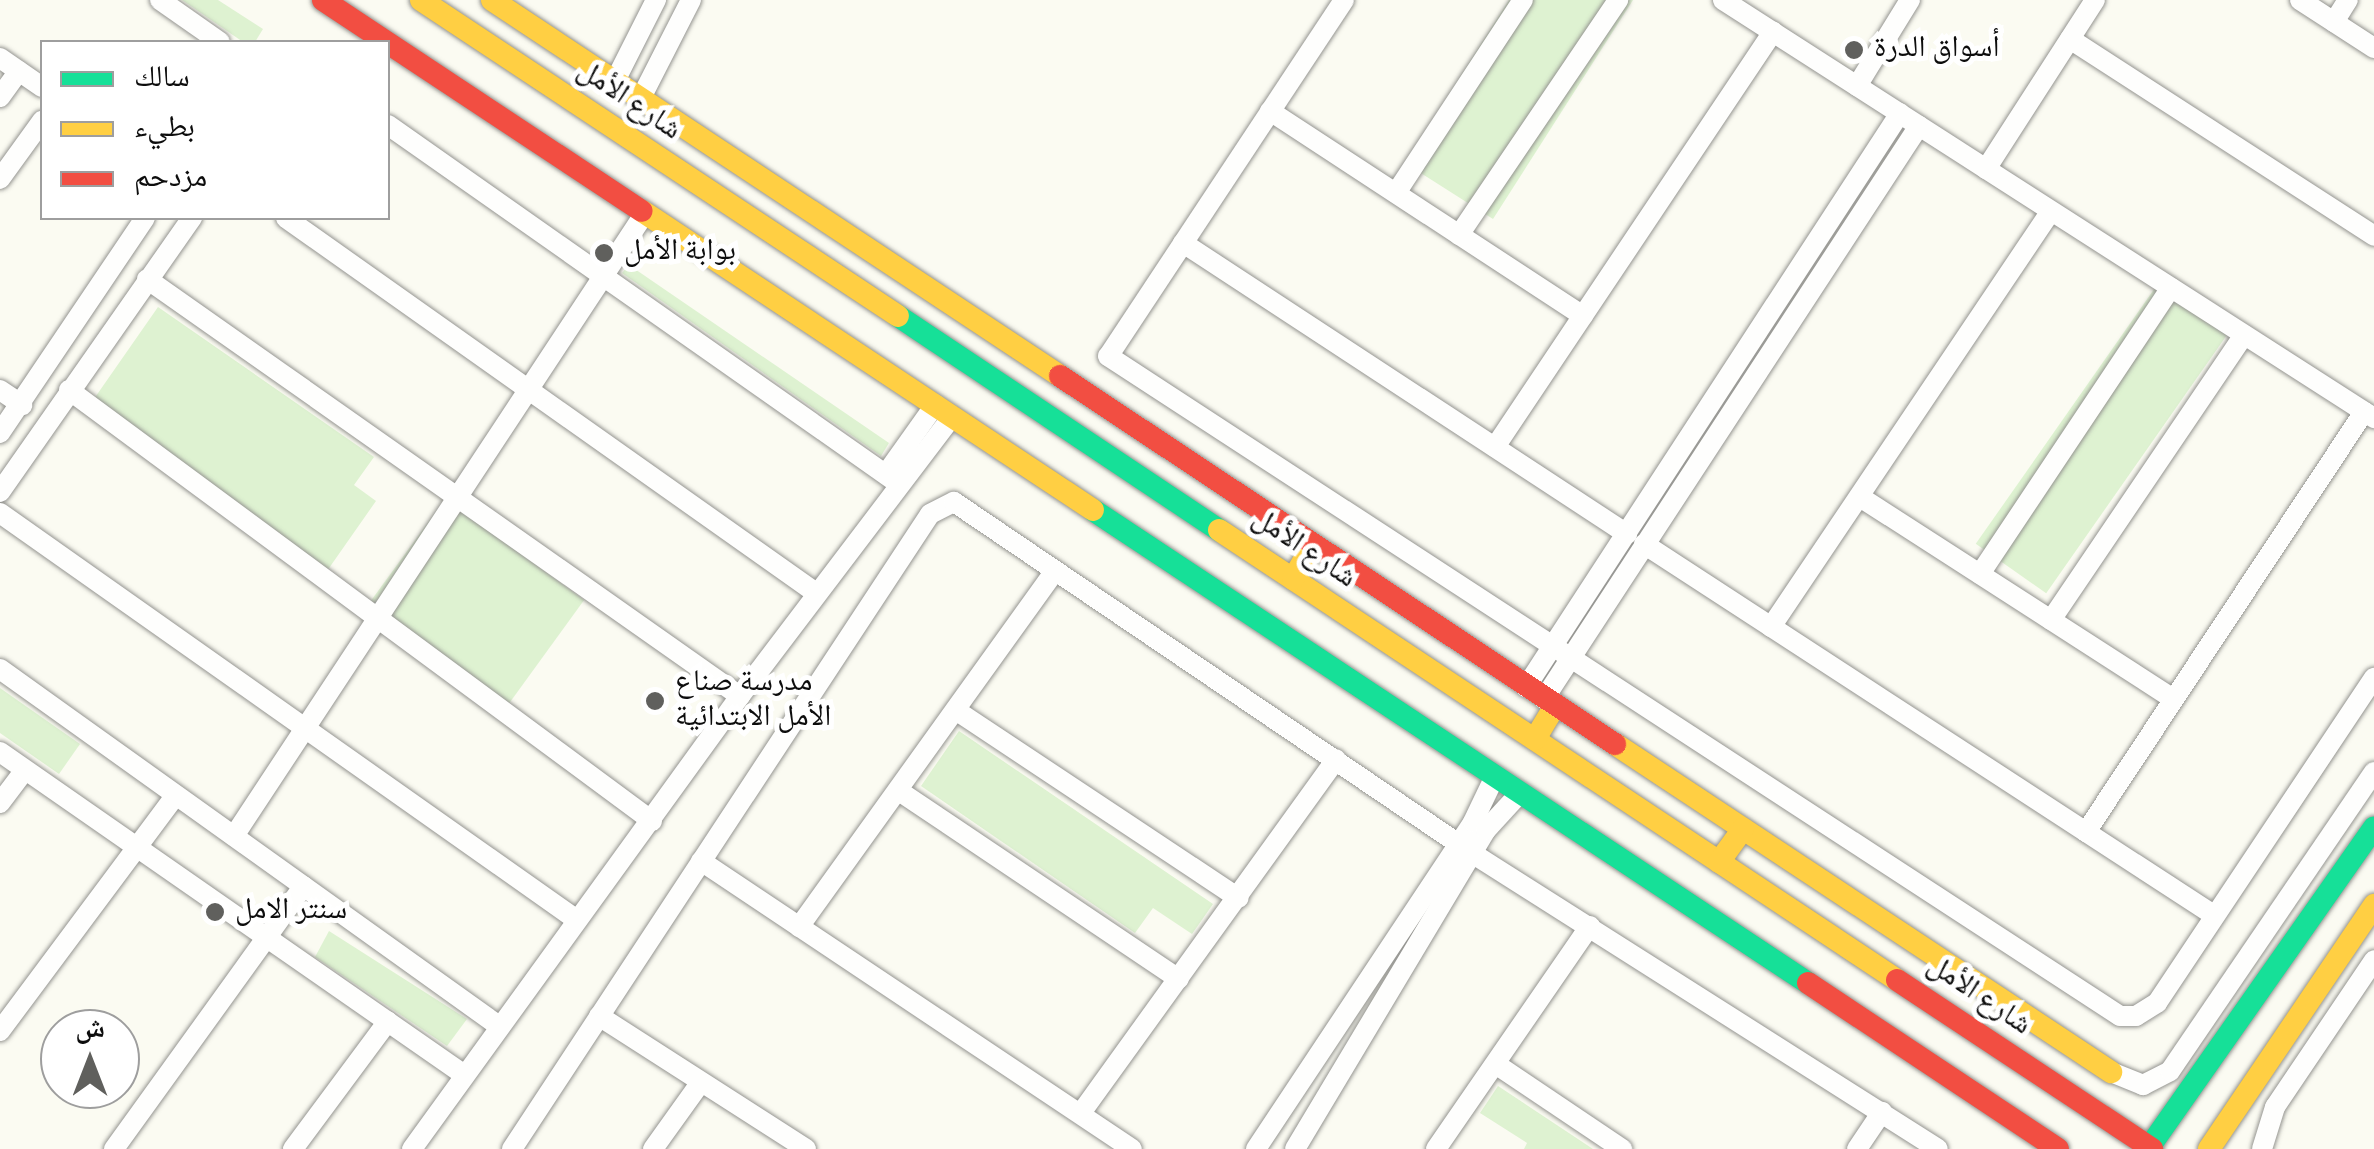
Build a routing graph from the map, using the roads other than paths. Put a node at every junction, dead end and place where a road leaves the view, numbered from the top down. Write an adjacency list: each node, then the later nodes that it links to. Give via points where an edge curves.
1 (160, 0): 18 (street)
2 (323, 0): 19 (main road, شارع الأمل)
3 (420, 0): 63 (main road, شارع الأمل)
4 (494, 0): 24 (main road)
5 (656, 0): 24 (street)
6 (691, 0): 28 (street)
7 (1344, 0): 29 (street)
8 (1523, 0): 36 (street)
9 (1618, 0): 42 (street)
10 (1723, 0): 16 (street)
11 (1910, 0): 26 (street)
12 (2095, 0): 17 (street)
13 (2300, 0): 15 (street)
14 (2348, 0): 15 (street)
15 (2334, 22): 21 (street)
16 (1773, 32): 26 (street); 48 (street)
17 (2070, 38): 34 (street); 43 (street)
18 (217, 40)
19 (383, 40)
20 (390, 44): 38 (main road, شارع الأمل)
21 (2374, 48)
22 (0, 58): 23 (street)
23 (20, 71): 25 (street); 27 (street)
24 (615, 81): 28 (main road)
25 (40, 85)
26 (1856, 86): 30 (street)
27 (0, 98)
28 (640, 98): 65 (main road)
29 (1270, 111): 36 (street); 44 (street)
30 (1900, 114): 33 (street); 64 (street)
31 (40, 124): 35 (street)
32 (390, 126): 46 (street)
33 (1919, 126): 34 (street); 64 (street)
34 (1986, 169): 37 (street)
35 (0, 180)
36 (1396, 194): 42 (street)
37 (2051, 210): 47 (street); 60 (street)
38 (645, 213): 46 (street); 54 (main road, شارع الأمل)
39 (144, 220): 53 (street)
40 (190, 220): 45 (street)
41 (289, 220): 52 (street)
42 (1459, 235): 48 (street)
43 (2374, 236)
44 (1183, 243): 57 (street); 73 (street, via 1108,356)
45 (147, 278): 51 (street); 61 (street)
46 (602, 279): 52 (street); 58 (street)
47 (2172, 288): 49 (street); 67 (street)
48 (1583, 316): 57 (street)
49 (2244, 335): 55 (street); 71 (street)
50 (0, 390): 53 (street)
51 (70, 390): 59 (street); 70 (street)
52 (528, 391): 61 (street); 69 (street)
53 (22, 405): 56 (street)
54 (944, 411): 58 (street); 63 (main road, شارع الأمل)
55 (2369, 415): 78 (street)
56 (0, 433)
57 (1495, 447): 64 (street)
58 (892, 479): 69 (street)
59 (0, 492)
60 (1860, 497): 67 (street); 72 (street)
61 (457, 498): 70 (street); 76 (street)
62 (0, 513): 80 (street)
63 (1158, 521): 68 (main road, شارع الأمل); 86 (main road, شارع الأمل)
64 (1636, 539): 72 (street); 73 (street)
65 (1312, 546): 68 (main road); 77 (main road)
66 (1055, 571): 79 (street); 83 (street); 99 (street, via 961,505 938,506)
67 (1980, 574): 71 (street)
68 (1293, 579): 81 (main road, شارع الأمل)
69 (816, 592): 76 (street)
70 (378, 618): 80 (street); 91 (street)
71 (2052, 620): 78 (street)
72 (1771, 627): 94 (street)
73 (1561, 653): 77 (street); 104 (street, via 2112,1014 2128,1017 2151,1009)
74 (0, 669): 89 (street)
75 (2374, 678): 104 (street)
76 (740, 696): 91 (street)
77 (1542, 697): 81 (main road); 93 (main road)
78 (2174, 699): 94 (street)
79 (957, 711): 87 (street); 102 (street)
80 (306, 728): 95 (street); 105 (street)
81 (1535, 740): 100 (main road, شارع الأمل)
82 (0, 752): 84 (street)
83 (1336, 759): 96 (street); 102 (street)
84 (25, 770): 90 (street); 97 (street)
85 (2374, 772): 116 (street, via 2170,1071 2143,1085)
86 (1496, 776): 88 (main road, شارع الأمل); 96 (street)
87 (900, 791): 107 (street); 110 (street)
88 (1520, 793): 98 (street, via 1486,830); 135 (main road, شارع الأمل)
89 (176, 794): 95 (street); 97 (street)
90 (0, 803)
91 (652, 821): 105 (street)
92 (2374, 828): 122 (main road)
93 (1743, 829): 100 (main road); 116 (main road)
94 (2086, 832): 104 (street)
95 (234, 836): 101 (street)
96 (1456, 840): 98 (street); 130 (street)
97 (137, 846): 108 (street); 114 (street)
98 (1475, 855): 106 (street); 131 (street)
99 (701, 861): 107 (street); 111 (street)
100 (1719, 862): 122 (main road, شارع الأمل)
101 (304, 886): 108 (street); 113 (street)
102 (1238, 898): 110 (street)
103 (2374, 904): 136 (main road)
104 (2215, 916)
105 (578, 920): 113 (street)
106 (1590, 926): 115 (street); 119 (street)
107 (799, 927): 120 (street)
108 (268, 937): 112 (street); 123 (street)
109 (2374, 960): 137 (street, via 2275,1107)
110 (1179, 980): 120 (street)
111 (599, 1016): 118 (street); 126 (street)
112 (388, 1021): 117 (street); 124 (street)
113 (499, 1026): 117 (street)
114 (0, 1031)
115 (1497, 1065): 121 (street); 132 (street)
116 (2111, 1072)
117 (463, 1074): 125 (street)
118 (701, 1082): 127 (street); 128 (street)
119 (1882, 1112): 133 (street); 134 (street)
120 (1082, 1113): 129 (street)
121 (1440, 1148)
122 (2150, 1148)
123 (114, 1149)
124 (293, 1149)
125 (412, 1149)
126 (512, 1149)
127 (653, 1149)
128 (806, 1149)
129 (1132, 1149)
130 (1256, 1149)
131 (1295, 1149)
132 (1622, 1149)
133 (1857, 1149)
134 (1938, 1149)
135 (2058, 1149)
136 (2209, 1149)
137 (2262, 1149)

